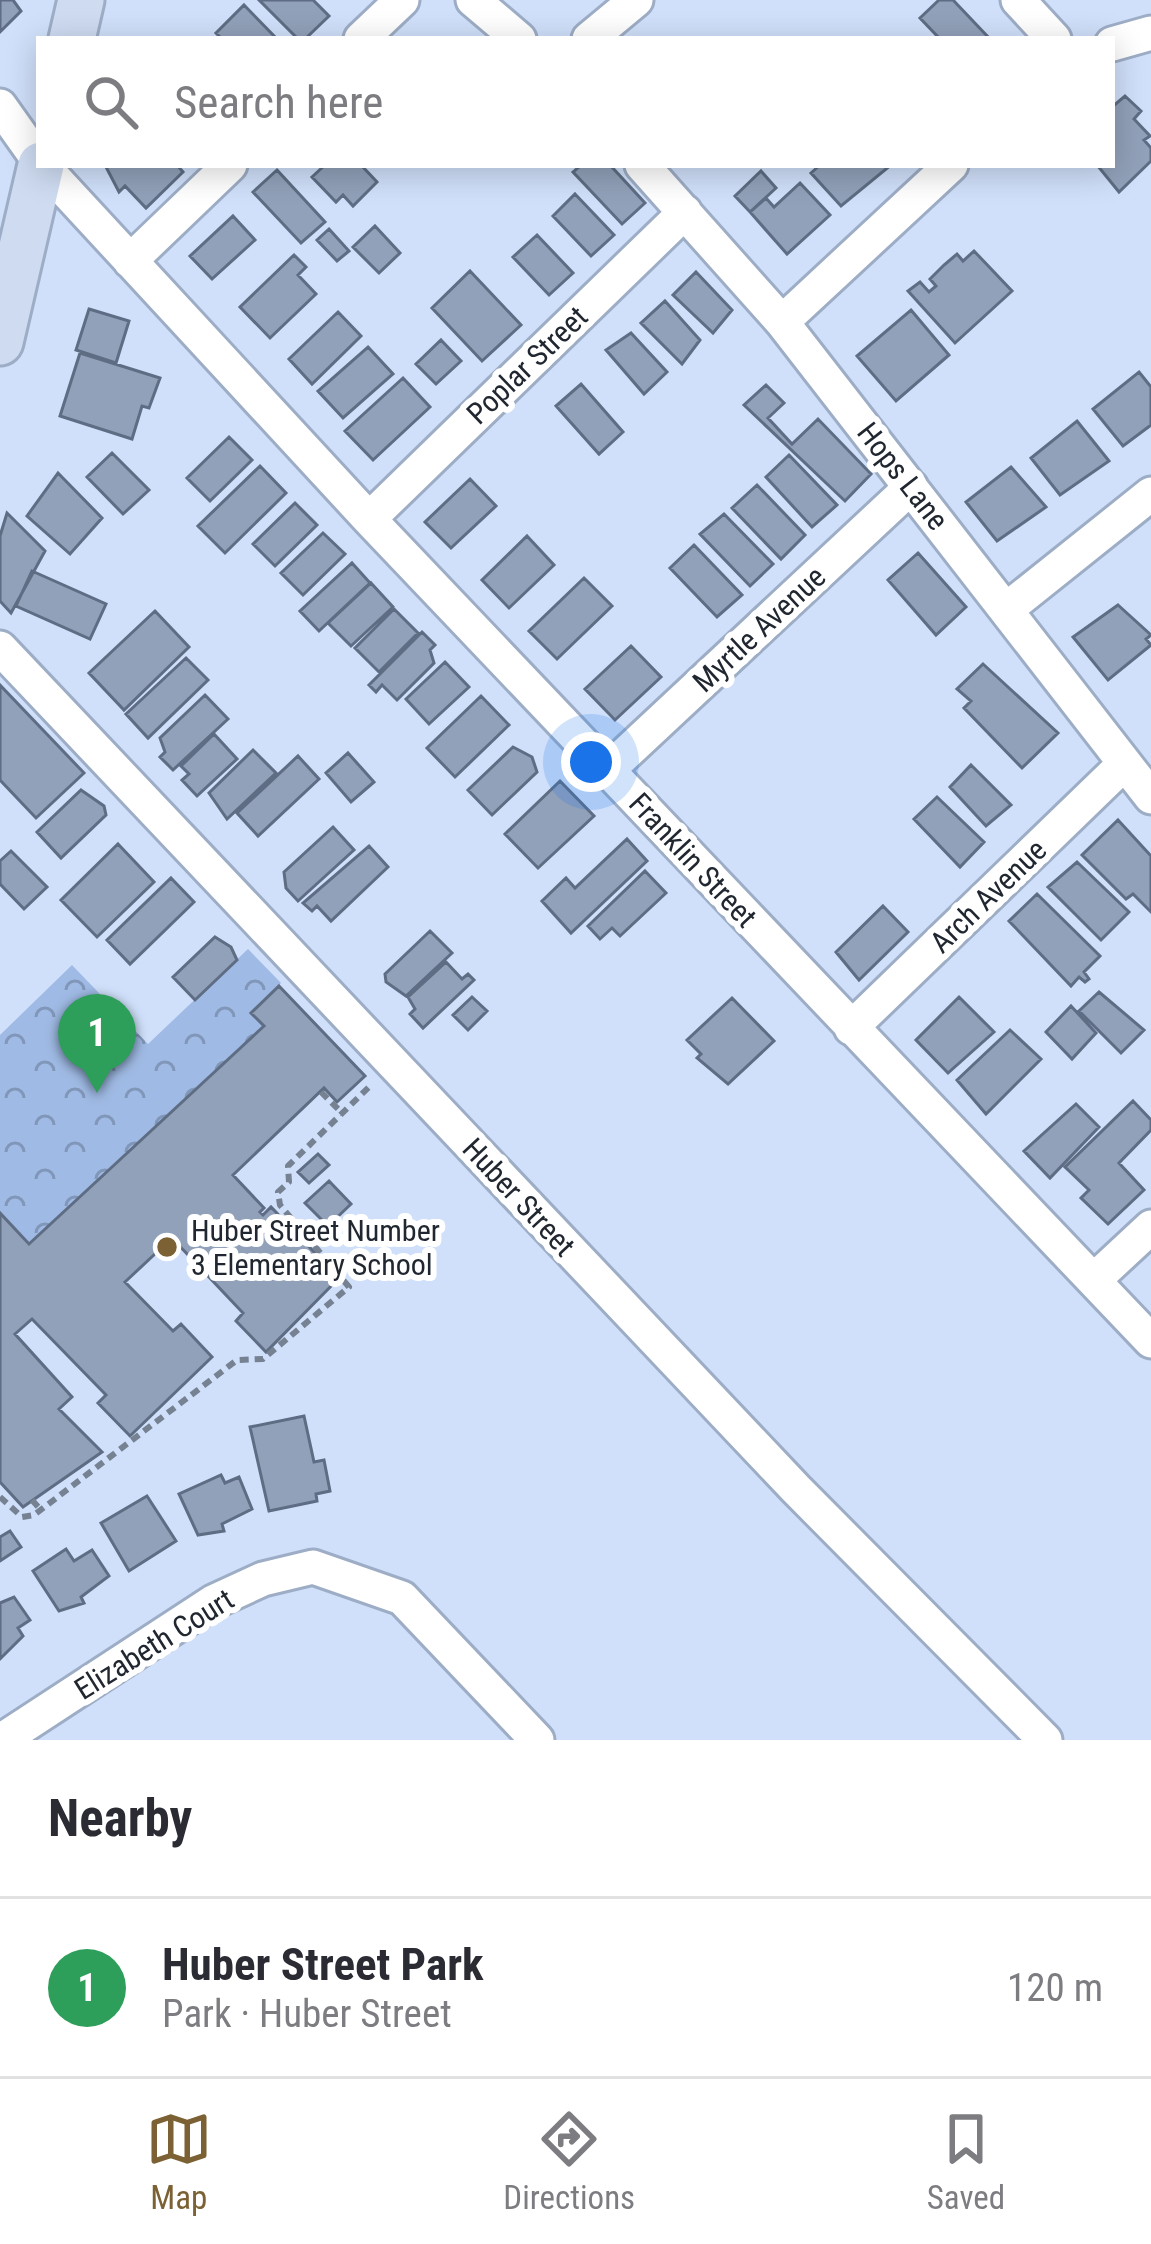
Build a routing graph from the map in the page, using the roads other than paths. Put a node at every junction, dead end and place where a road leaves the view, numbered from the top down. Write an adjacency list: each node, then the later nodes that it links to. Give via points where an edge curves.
1 (81, 0): 7 (street)
2 (402, 0): 8 (street)
3 (473, 0): 9 (street)
4 (636, 0): 10 (street)
5 (1018, 0): 11 (street)
6 (1151, 34): 12 (street)
7 (73, 36)
8 (364, 36)
9 (515, 36)
10 (593, 36)
11 (1051, 36)
12 (1115, 43)
13 (0, 106): 14 (street, Franklin Street)
14 (36, 158)
15 (39, 168): 23 (street)
16 (44, 168): 21 (street, Franklin Street)
17 (227, 168): 21 (street)
18 (645, 168): 20 (street, Hops Lane)
19 (948, 168): 22 (street)
20 (685, 212): 22 (street, Hops Lane); 26 (street, Poplar Street)
21 (130, 261): 26 (street, Franklin Street)
22 (782, 322): 24 (street, Hops Lane)
23 (0, 342)
24 (911, 487): 27 (street, Hops Lane); 30 (street, Myrtle Avenue)
25 (1151, 494): 27 (street)
26 (369, 519): 30 (street, Franklin Street)
27 (1007, 609): 29 (street, Hops Lane)
28 (0, 648): 38 (street, Huber Street, via 796,1489)
29 (1124, 764): 31 (street, Hops Lane); 32 (street, Arch Avenue)
30 (608, 770): 32 (street, Franklin Street)
31 (1151, 797)
32 (851, 1028): 34 (street, Franklin Street)
33 (1151, 1227): 34 (street)
34 (1094, 1280): 35 (street, Franklin Street)
35 (1151, 1341)
36 (2, 1740): 37 (street, Elizabeth Court, via 213,1602 313,1567 402,1598)
37 (537, 1740)
38 (1045, 1740)

